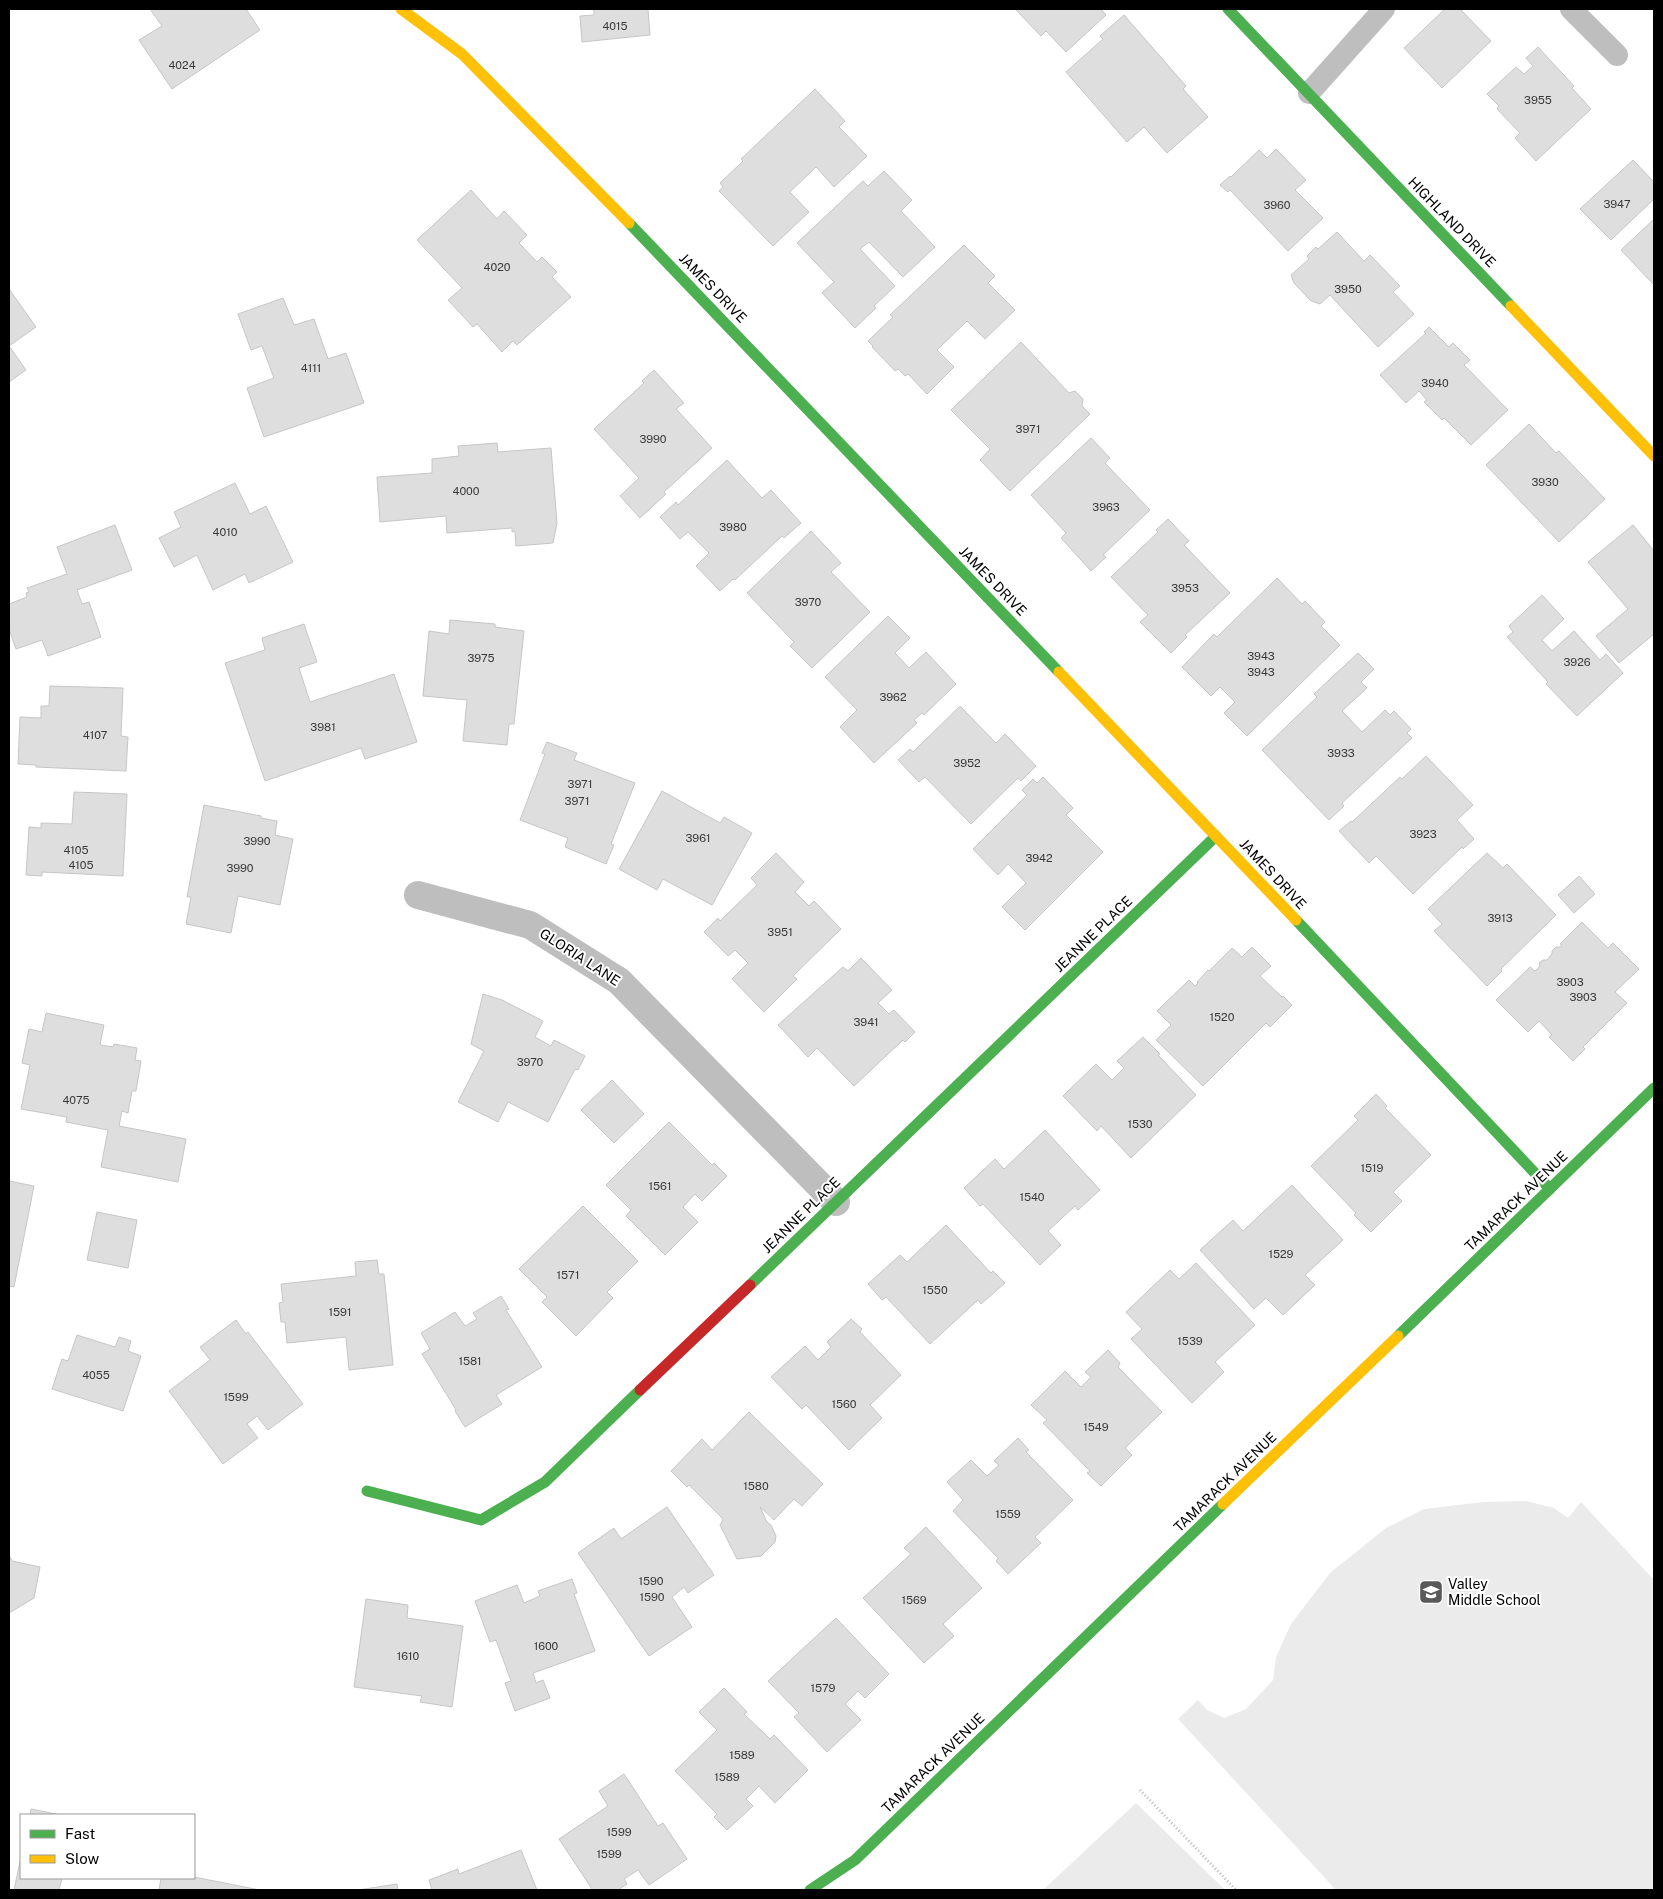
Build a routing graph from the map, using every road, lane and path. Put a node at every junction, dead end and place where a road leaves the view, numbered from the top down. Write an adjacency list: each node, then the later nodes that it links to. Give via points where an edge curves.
1 (401, 9): 8 (street, JAMES DRIVE, via 462,54 635,228)
2 (1228, 9): 6 (street, HIGHLAND DRIVE)
3 (1384, 9): 6 (lane)
4 (1571, 9): 5 (lane)
5 (1617, 55)
6 (1309, 93): 7 (street, HIGHLAND DRIVE)
7 (1654, 456)
8 (1216, 836): 11 (street, JAMES DRIVE); 12 (street, JEANNE PLACE)
9 (418, 895): 12 (street, GLORIA LANE, via 530,925 619,981)
10 (1654, 1088): 11 (street, TAMARACK AVENUE)
11 (1550, 1189): 15 (street, TAMARACK AVENUE, via 855,1860)
12 (836, 1202): 13 (street, JEANNE PLACE, via 545,1482 481,1520)
13 (367, 1491)
14 (1140, 1790): 16 (path)
15 (810, 1890)
16 (1236, 1890)

